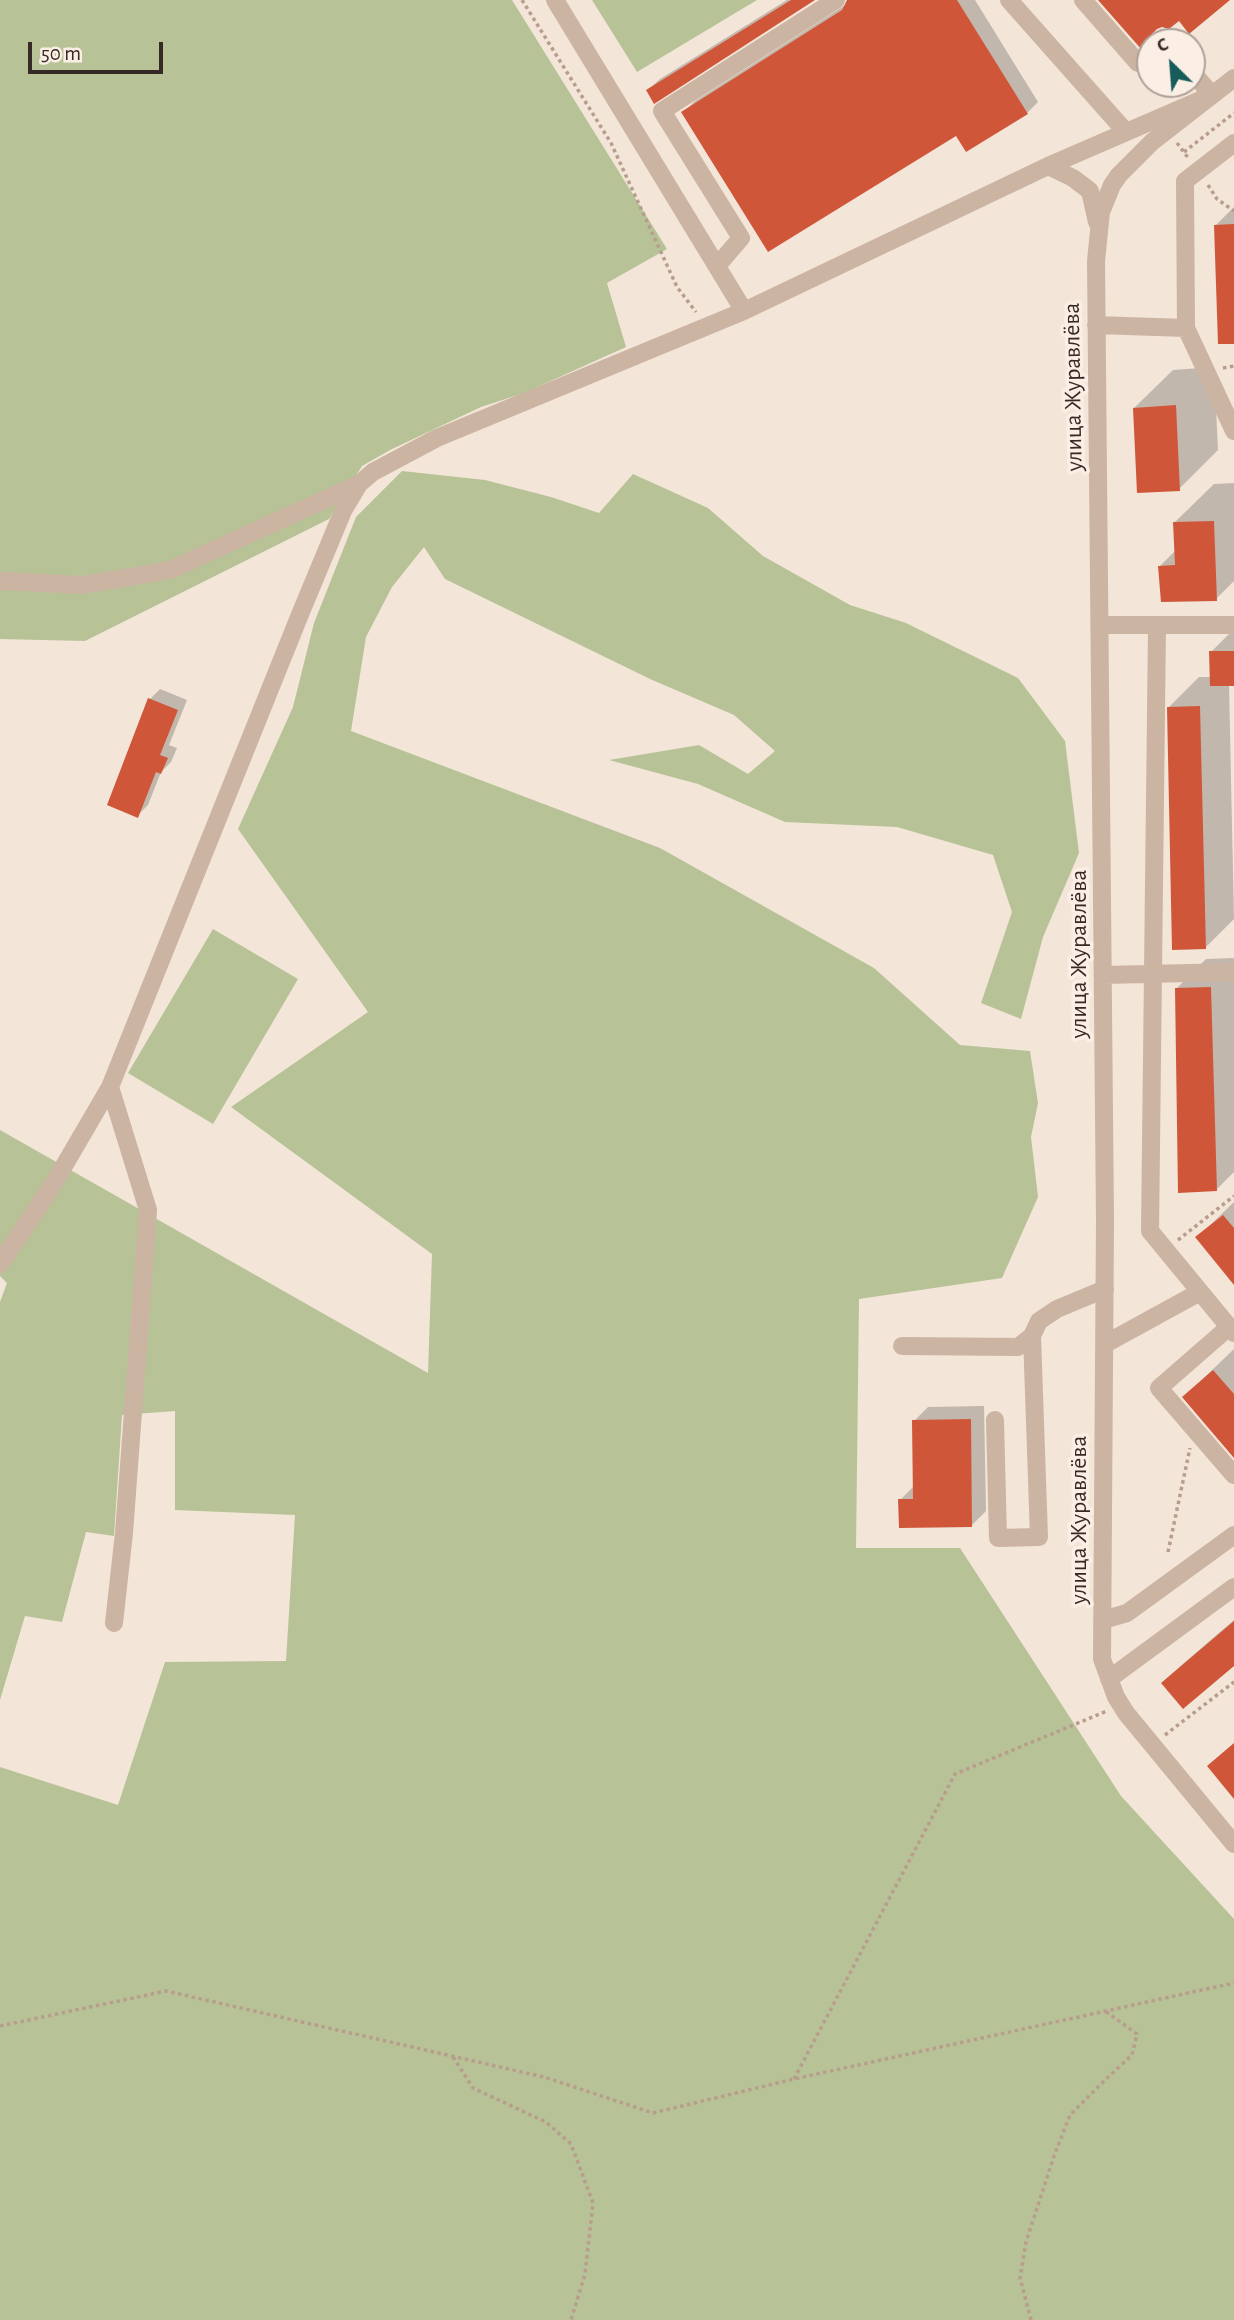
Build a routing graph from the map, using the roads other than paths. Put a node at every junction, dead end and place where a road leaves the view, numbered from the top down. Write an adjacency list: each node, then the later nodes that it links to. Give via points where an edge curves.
1 (555, 0): 13 (street)
2 (836, 0): 13 (street, via 662,111 741,238)
3 (1009, 0): 9 (street)
4 (1083, 0): 5 (street)
5 (1136, 61)
6 (1234, 78): 8 (street, улица Журавлёва)
7 (1206, 88): 8 (street)
8 (1212, 95): 9 (street); 12 (street, улица Журавлёва, via 1119,174)
9 (1126, 132): 11 (street)
10 (1234, 143): 16 (street, via 1185,181)
11 (1048, 166): 12 (street, via 1090,191); 14 (street)
12 (1098, 226): 15 (street, улица Журавлёва)
13 (717, 266): 14 (street)
14 (744, 311): 18 (street, via 437,438)
15 (1096, 325): 16 (street); 20 (street, улица Журавлёва)
16 (1186, 328): 17 (street)
17 (1232, 423)
18 (359, 484): 19 (street, via 170,570 83,585); 26 (street, via 301,612)
19 (0, 582)
20 (1100, 625): 22 (street); 25 (street, улица Журавлёва)
21 (1234, 625): 22 (street)
22 (1157, 626): 24 (street)
23 (1234, 972): 24 (street)
24 (1153, 974): 25 (street); 29 (street, via 1150,1231)
25 (1103, 975): 28 (street, улица Журавлёва)
26 (110, 1087): 27 (street); 39 (street, via 148,1210)
27 (0, 1264)
28 (1105, 1289): 31 (street, via 1057,1309 1040,1321); 32 (street, улица Журавлёва)
29 (1200, 1292): 30 (street); 32 (street)
30 (1231, 1330): 35 (street, via 1159,1388)
31 (1032, 1336): 33 (street, via 1018,1347); 34 (street, via 1038,1537 998,1538)
32 (1105, 1344): 38 (street, улица Журавлёва)
33 (902, 1346)
34 (995, 1420)
35 (1234, 1475)
36 (1234, 1535): 38 (street, via 1127,1613)
37 (1234, 1587): 40 (street)
38 (1103, 1619): 40 (street, улица Журавлёва, via 1102,1658)
39 (114, 1623)
40 (1109, 1679): 41 (street, улица Журавлёва, via 1141,1734)
41 (1234, 1844)

